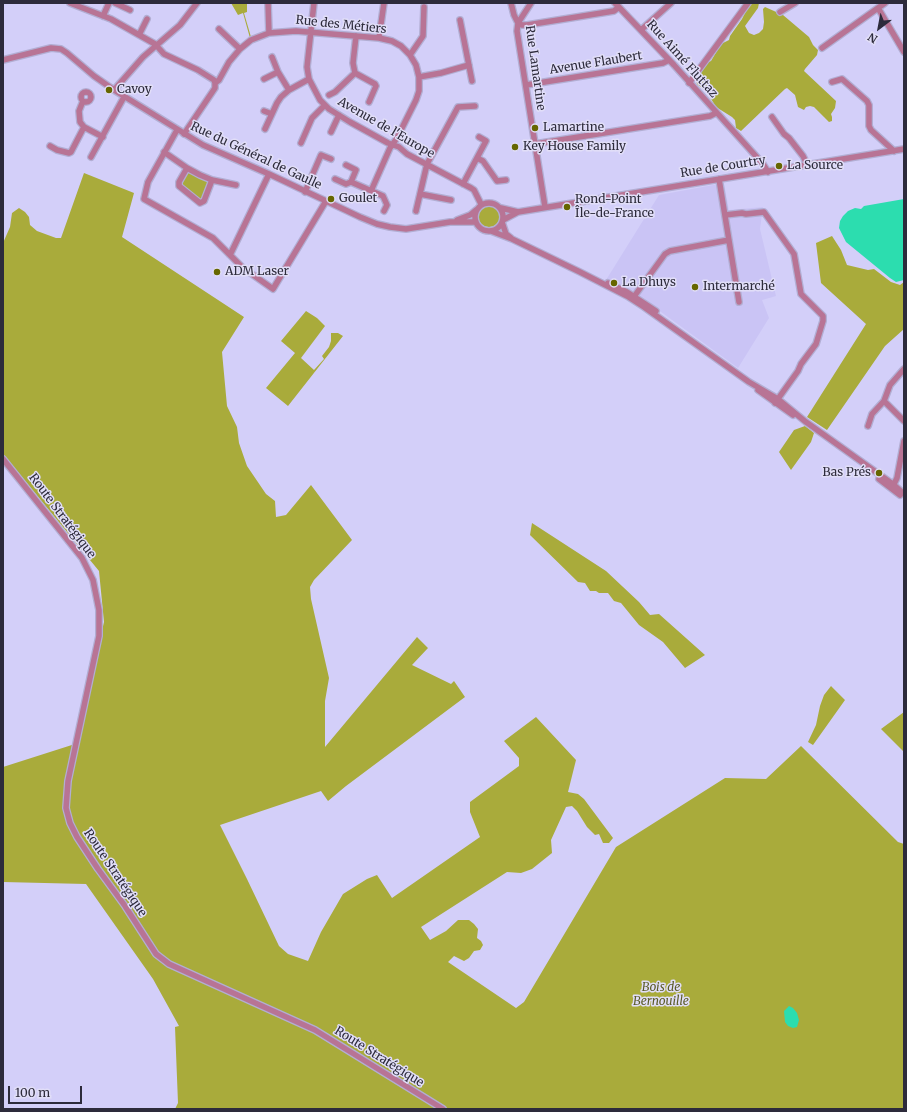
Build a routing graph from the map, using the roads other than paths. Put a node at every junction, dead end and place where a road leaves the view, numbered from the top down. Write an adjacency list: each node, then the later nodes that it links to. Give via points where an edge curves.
1 (70, 3): 19 (street)
2 (109, 3): 19 (street)
3 (115, 3): 17 (street)
4 (198, 3): 30 (street)
5 (268, 3): 26 (street)
6 (314, 3): 25 (street, Avenue de l'Europe)
7 (384, 3): 29 (street)
8 (511, 3): 22 (street, Rue Lamartine)
9 (531, 3): 22 (street)
10 (671, 3): 24 (street)
11 (748, 3): 47 (street)
12 (795, 3): 18 (street)
13 (885, 3): 16 (street)
14 (617, 5): 22 (street, via 614,11 527,25); 24 (street, Rue Aimé Fluttaz)
15 (424, 6): 34 (street, via 423,36)
16 (878, 8): 31 (street); 33 (street)
17 (130, 10)
18 (780, 12)
19 (103, 16): 27 (street)
20 (147, 19): 27 (street)
21 (460, 20): 38 (street)
22 (518, 23): 48 (street, Rue Lamartine, via 517,31)
23 (219, 28): 32 (street)
24 (641, 30): 37 (street, Rue Aimé Fluttaz)
25 (310, 32): 26 (street, Rue des Métiers); 28 (street, Rue des Métiers); 43 (street, Avenue de l'Europe, via 307,67)
26 (269, 33): 32 (street, Rue des Métiers, via 251,40)
27 (139, 35): 30 (street)
28 (356, 36): 29 (street, Rue des Métiers); 40 (street, via 353,63)
29 (379, 38): 34 (street, Rue des Métiers, via 396,43)
30 (156, 46): 46 (street, via 161,52 204,73); 49 (street)
31 (822, 48)
32 (240, 49): 46 (street, Rue des Métiers)
33 (904, 52)
34 (410, 55): 41 (street, Rue des Métiers)
35 (272, 57): 39 (street)
36 (3, 60): 49 (street, Rue du Général de Gaulle, via 51,48 58,49 67,53)
37 (669, 60): 47 (street, Rue Aimé Fluttaz); 48 (street, Avenue Flaubert)
38 (469, 65): 41 (street); 44 (street)
39 (278, 72): 42 (street); 50 (street)
40 (355, 73): 51 (street, via 335,92); 54 (street, via 376,85)
41 (419, 77): 71 (street, Rue des Métiers, via 416,100)
42 (264, 79)
43 (309, 79): 50 (street); 55 (street, Avenue de l'Europe, via 317,96)
44 (472, 81)
45 (832, 82): 74 (street, via 842,79 867,102 871,130)
46 (216, 83): 66 (street, Rue des Métiers)
47 (689, 83): 58 (street, Rue Aimé Fluttaz)
48 (526, 85): 70 (street, Rue Lamartine)
49 (114, 90): 52 (street, Rue du Général de Gaulle)
50 (289, 90): 59 (street, via 279,100)
51 (328, 95)
52 (124, 96): 64 (street, Rue du Général de Gaulle); 67 (street)
53 (83, 101): 62 (street, via 78,115)
54 (369, 102)
55 (325, 105): 60 (street, Avenue de l'Europe); 69 (street, via 312,118)
56 (476, 106): 79 (street, via 458,107)
57 (264, 111): 59 (street)
58 (716, 113): 70 (street); 83 (street, Rue Aimé Fluttaz)
59 (272, 114): 63 (street)
60 (339, 115): 65 (street); 71 (street, Avenue de l'Europe)
61 (772, 117): 80 (street)
62 (84, 128): 67 (street); 72 (street, via 71,152)
63 (266, 129)
64 (177, 130): 66 (street, Rue du Général de Gaulle); 75 (street)
65 (331, 132)
66 (184, 134): 84 (street, Rue du Général de Gaulle, via 209,148)
67 (102, 137): 76 (street)
68 (479, 137): 77 (street, via 486,141)
69 (301, 143)
70 (534, 144): 98 (street, Rue Lamartine)
71 (393, 145): 79 (street, Avenue de l'Europe); 92 (street, Rue des Métiers)
72 (50, 146)
73 (904, 149): 74 (street, Rue de Courtry)
74 (894, 151): 80 (street, Rue de Courtry)
75 (164, 152): 82 (street); 111 (street, via 148,182 144,199 212,238)
76 (92, 157)
77 (477, 158): 88 (street, via 483,161 497,181); 90 (street)
78 (332, 159): 93 (street, via 321,155)
79 (427, 164): 90 (street, Avenue de l'Europe); 94 (street)
80 (807, 164): 83 (street, Rue de Courtry)
81 (346, 165): 89 (street, via 356,170)
82 (187, 168): 87 (street); 87 (street, via 179,186 200,203 204,201)
83 (768, 172): 86 (street, Rue de Courtry)
84 (269, 174): 93 (street, Rue du Général de Gaulle); 111 (street)
85 (335, 179): 89 (street, via 346,184)
86 (719, 179): 98 (street, Rue de Courtry); 104 (street)
87 (212, 180): 91 (street)
88 (506, 180)
89 (350, 182): 92 (street)
90 (463, 184): 97 (street, Avenue de l'Europe, via 474,190)
91 (236, 186)
92 (371, 191): 101 (street, via 383,196 387,205)
93 (305, 192): 96 (street, Rue du Général de Gaulle)
94 (420, 194): 95 (street); 102 (street)
95 (451, 200)
96 (326, 201): 106 (street, Rue du Général de Gaulle, via 368,221 390,227 414,228); 111 (street, via 272,289)
97 (481, 204): 99 (street, via 494,203); 100 (street)
98 (545, 207): 103 (street, Rue de Courtry)
99 (500, 208): 103 (street); 105 (street)
100 (476, 210): 106 (street, Rue du Général de Gaulle, via 470,215); 107 (street)
101 (384, 211)
102 (416, 211)
103 (518, 212): 105 (street)
104 (725, 215): 110 (street); 115 (street, via 764,212 794,254 801,294 823,316 816,344)
105 (502, 221): 108 (street, via 500,226); 109 (street, via 506,234)
106 (450, 222): 107 (street, Rue du Général de Gaulle)
107 (476, 222): 108 (street, via 482,229)
108 (491, 231): 109 (street)
109 (512, 239): 112 (street)
110 (729, 240): 112 (street, via 665,254); 113 (street)
111 (230, 255)
112 (633, 298): 115 (street)
113 (739, 302)
114 (904, 369): 116 (street, via 890,385)
115 (776, 401): 121 (street)
116 (884, 401): 117 (street); 118 (street, via 872,414)
117 (904, 421)
118 (868, 426)
119 (904, 441): 121 (street)
120 (3, 459): 124 (street, Route Stratégique, via 82,558 93,580 99,610 99,636 68,781 66,808 77,837 98,869 156,954 169,964 316,1030)
121 (893, 487): 122 (street); 123 (street)
122 (904, 494)
123 (904, 498)
124 (443, 1109)

